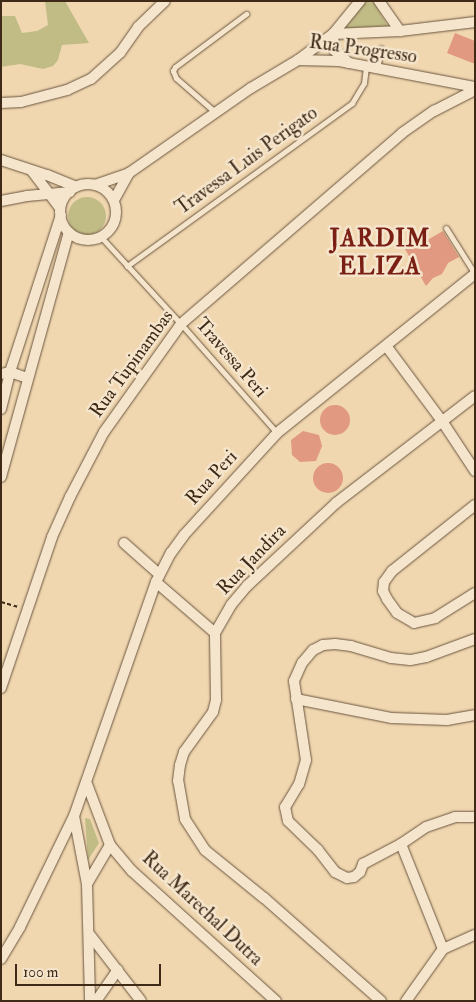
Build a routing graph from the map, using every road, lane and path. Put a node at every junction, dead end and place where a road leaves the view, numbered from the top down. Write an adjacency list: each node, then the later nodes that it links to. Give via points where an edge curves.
1 (165, 1): 14 (street, via 138,26 120,53 91,79 68,90 21,102)
2 (360, 1): 7 (street, Rua Progresso)
3 (379, 1): 6 (street)
4 (246, 14): 15 (lane, via 173,71 176,78)
5 (475, 22): 6 (street)
6 (400, 31): 7 (street)
7 (333, 34): 9 (street, Rua Progresso); 10 (street, via 334,50)
8 (381, 48): 12 (lane)
9 (298, 60): 10 (street, Rua Progresso); 15 (street)
10 (350, 64): 11 (street, Rua Progresso)
11 (366, 67): 12 (street, Rua Progresso); 28 (lane, Travessa Luis Perigato, via 364,83 352,103)
12 (377, 68): 13 (street, Rua Progresso)
13 (475, 88): 30 (street, Rua Tupinambas, via 402,134)
14 (1, 103)
15 (215, 112): 18 (street)
16 (1, 160): 17 (street)
17 (32, 170): 20 (street); 21 (street)
18 (128, 173): 19 (street); 22 (street)
19 (95, 185): 20 (street); 22 (street)
20 (73, 189): 21 (street); 24 (street)
21 (48, 193): 23 (street); 24 (street)
22 (114, 200): 27 (street, via 116,218 113,226)
23 (1, 201)
24 (61, 212): 26 (street); 32 (street)
25 (446, 228): 29 (lane)
26 (69, 232): 27 (street, via 84,239); 33 (street)
27 (101, 237): 28 (lane, Travessa Peri)
28 (127, 266): 30 (lane, Travessa Peri)
29 (475, 274): 31 (street, Rua Peri)
30 (181, 324): 37 (lane, Travessa Peri); 45 (street, Rua Tupinambas, via 104,432 52,537)
31 (387, 347): 36 (street); 37 (street, Rua Peri, via 342,379)
32 (6, 373): 33 (street); 35 (street)
33 (28, 378): 39 (street)
34 (475, 396): 36 (street, Rua Jandira)
35 (1, 409)
36 (442, 421): 38 (street); 46 (street, Rua Jandira, via 336,503 247,586 231,605)
37 (277, 433): 42 (street, Rua Peri, via 184,534)
38 (475, 471)
39 (1, 477)
40 (475, 505): 43 (street, via 387,577 383,591 397,613 414,623 435,618)
41 (124, 543): 42 (street)
42 (158, 578): 46 (street); 51 (street, Rua Peri)
43 (475, 593)
44 (1, 602): 45 (path)
45 (27, 609): 48 (street, Rua Tupinambas)
46 (215, 633): 66 (street, via 216,700 213,712 184,752 180,765 178,780 185,819 205,850)
47 (475, 639): 49 (street, via 410,660 351,646 323,644 308,654 296,672)
48 (1, 688)
49 (296, 699): 50 (street, via 392,718 447,720); 54 (street, via 306,760 302,778 285,807 288,821 335,872 347,878 354,877 364,864)
50 (475, 715)
51 (87, 784): 52 (street, Rua Peri); 55 (street, Rua Marechal Dutra)
52 (74, 816): 56 (street); 60 (street, Rua Peri)
53 (475, 817): 54 (street, via 456,817 426,826)
54 (401, 844): 59 (street)
55 (110, 845): 56 (street); 65 (street, Rua Marechal Dutra, via 149,887)
56 (87, 884): 57 (street)
57 (90, 935): 61 (street); 62 (street)
58 (475, 935): 59 (street)
59 (443, 949): 67 (street)
60 (1, 959)
61 (118, 970): 63 (street); 64 (street)
62 (90, 1001)
63 (96, 1001)
64 (141, 1001)
65 (276, 1001)
66 (381, 1001)
67 (406, 1001)

